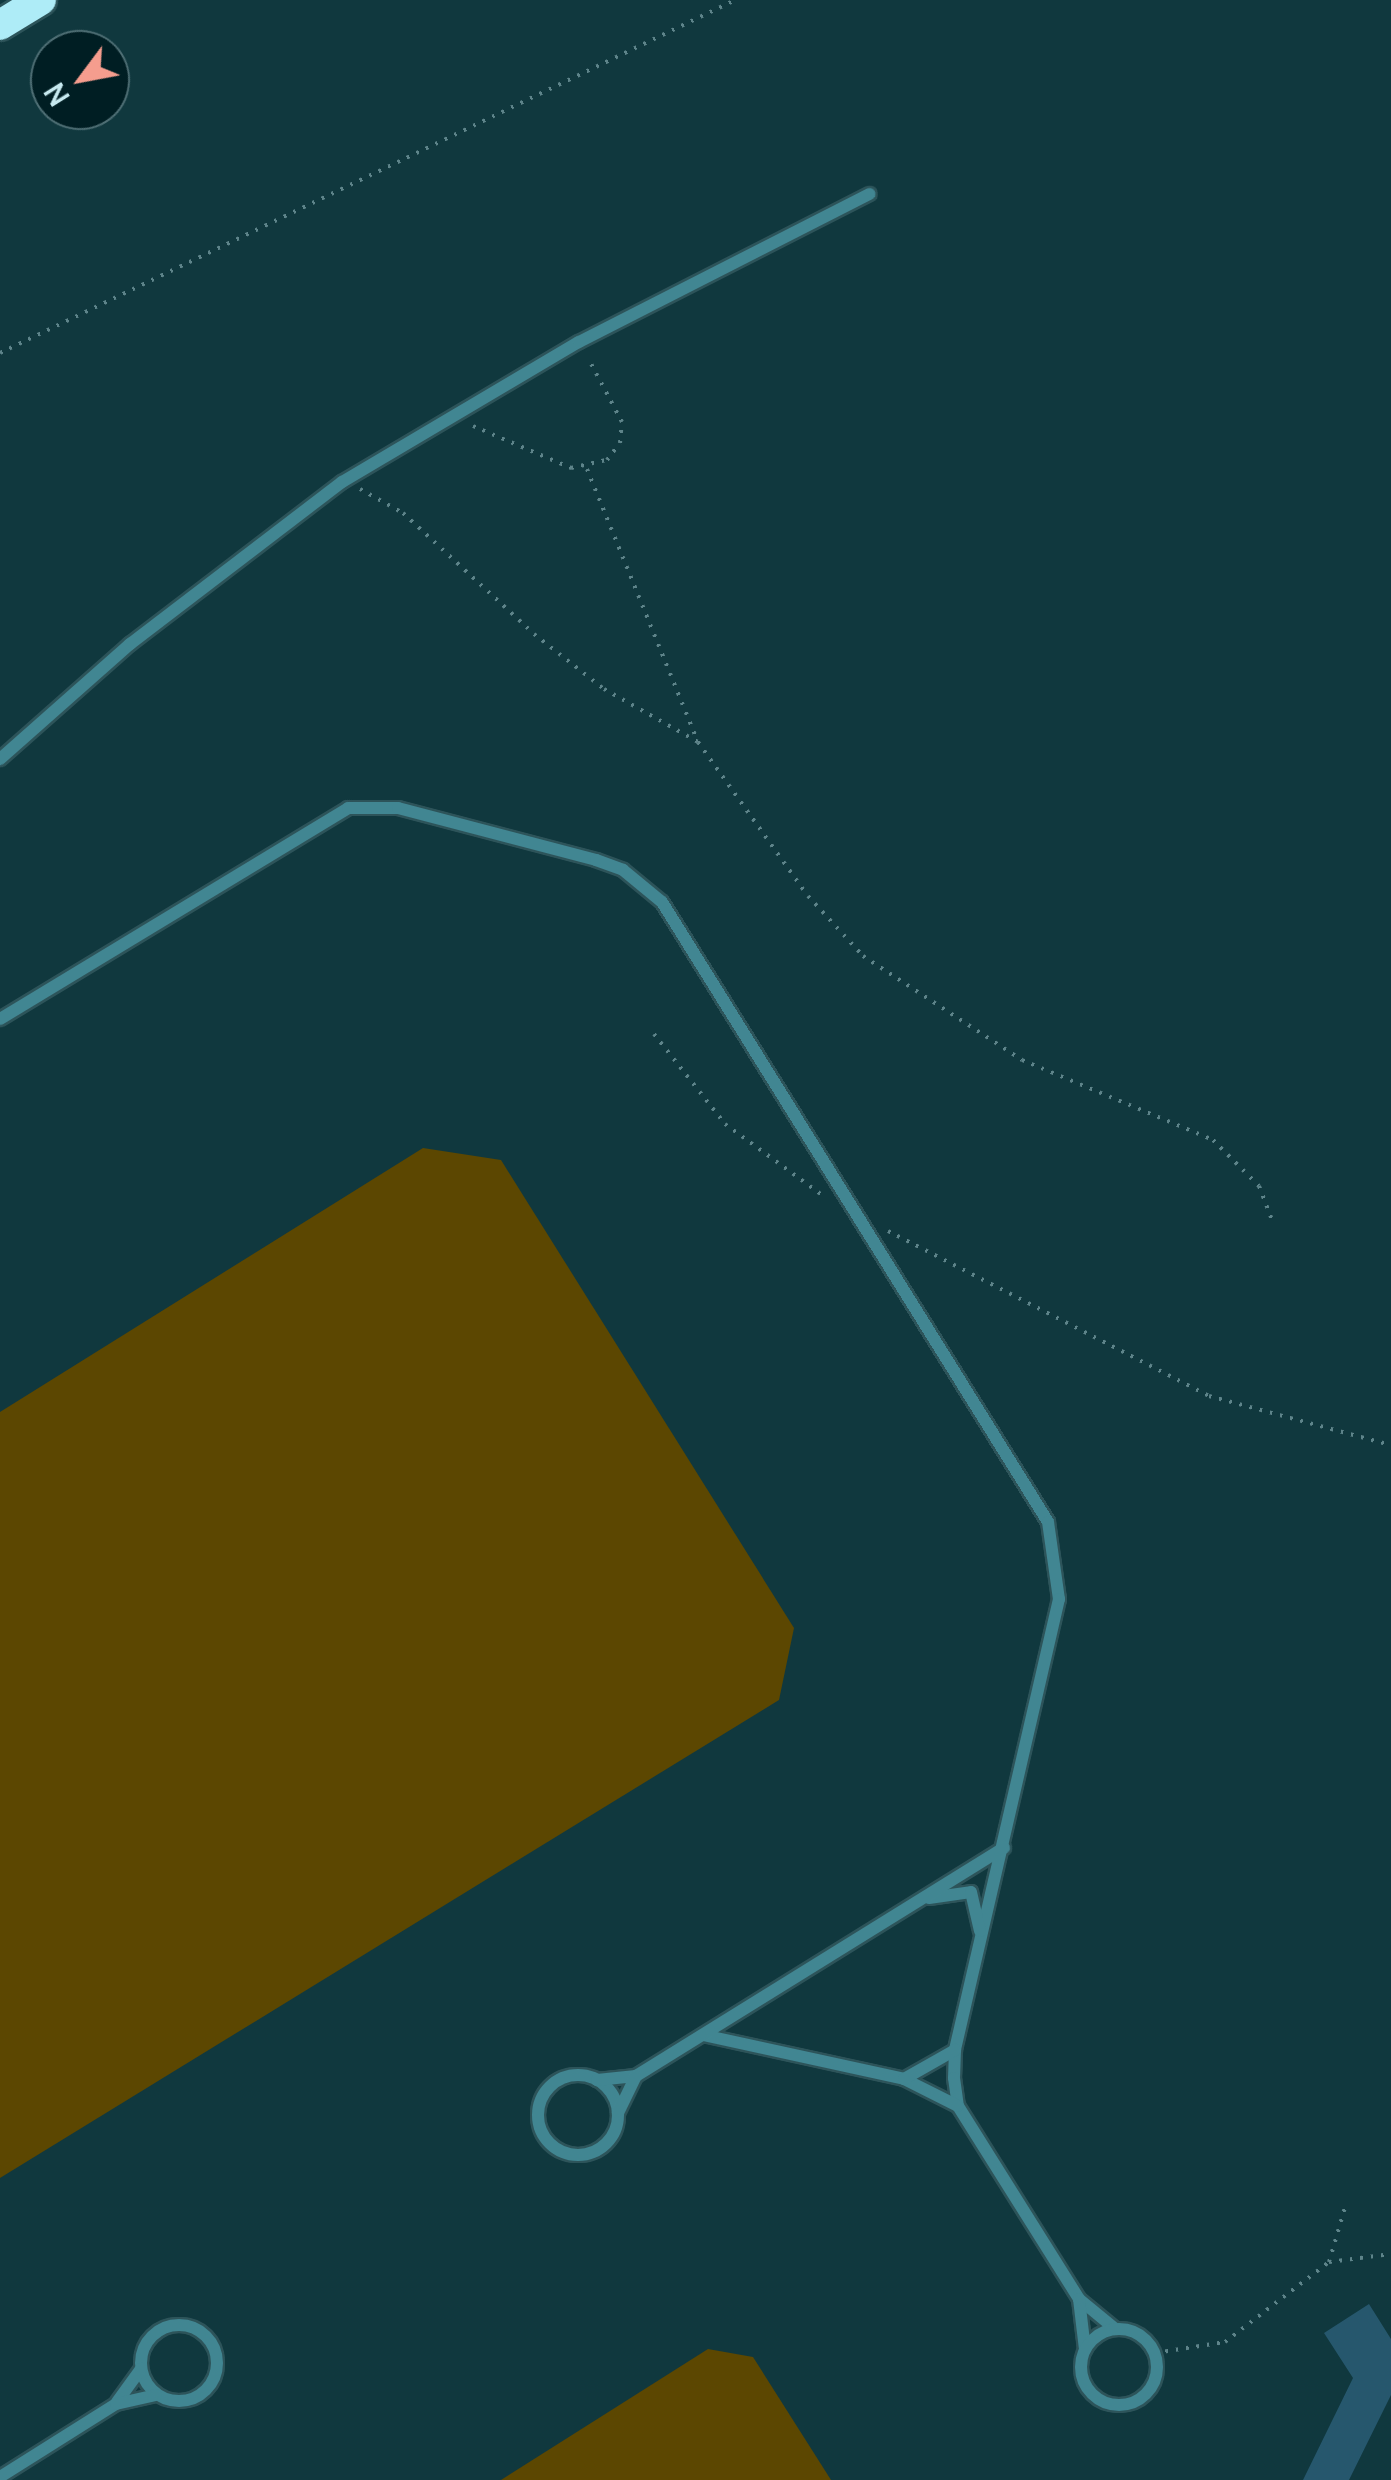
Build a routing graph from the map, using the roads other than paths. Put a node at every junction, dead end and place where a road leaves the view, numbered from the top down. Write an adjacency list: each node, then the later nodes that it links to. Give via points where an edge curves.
1 (41, 0): 2 (highway)
2 (0, 25)
3 (870, 194): 4 (lane, via 578,342 342,482 130,644)
4 (0, 759)
5 (0, 1019): 6 (lane, via 348,808 398,808 596,860 644,884 676,924 1029,1487 1058,1560 1059,1599)
6 (1004, 1848): 7 (lane); 8 (lane)
7 (916, 1901): 8 (lane, via 972,1892); 9 (lane)
8 (982, 1944): 10 (lane)
9 (703, 2035): 11 (lane); 12 (lane)
10 (954, 2050): 12 (lane); 14 (lane)
11 (636, 2076): 13 (lane); 15 (lane)
12 (904, 2079): 14 (lane)
13 (598, 2080): 15 (lane); 15 (lane, via 561,2078 543,2095 538,2119 548,2142 568,2155 593,2153 612,2137)
14 (958, 2106): 16 (lane)
15 (618, 2113)
16 (1079, 2299): 17 (lane); 18 (lane)
17 (1114, 2328): 18 (lane); 18 (lane, via 1138,2333 1155,2353 1152,2388 1119,2406 1086,2387)
18 (1085, 2349)
19 (141, 2368): 20 (lane); 20 (lane, via 145,2345 164,2328 188,2326 209,2338 217,2374 203,2394 180,2402); 21 (lane)
20 (156, 2395): 21 (lane)
21 (116, 2404): 22 (lane)
22 (0, 2477)

